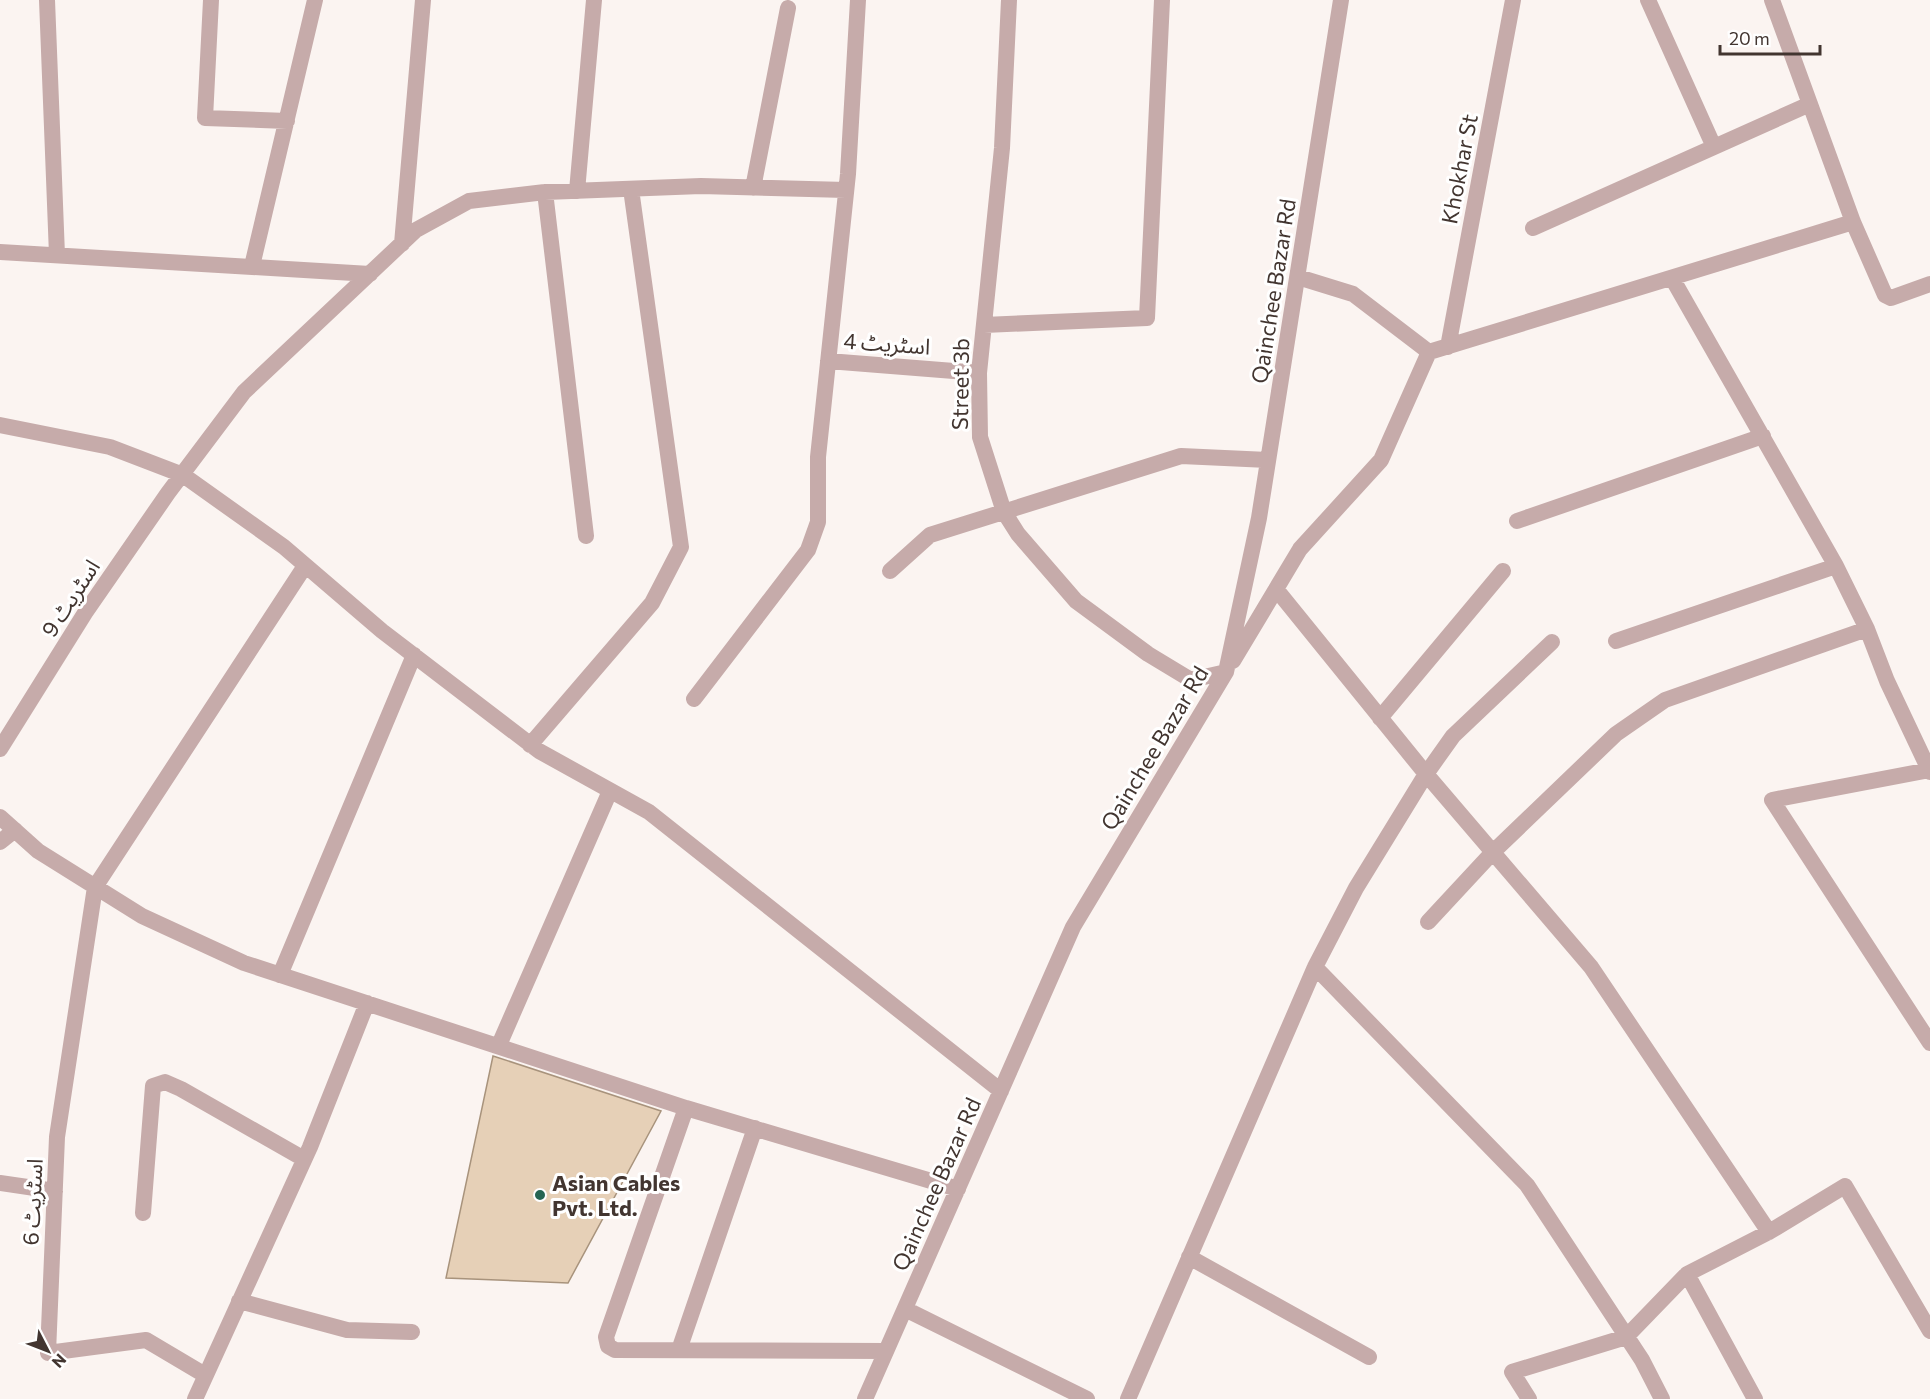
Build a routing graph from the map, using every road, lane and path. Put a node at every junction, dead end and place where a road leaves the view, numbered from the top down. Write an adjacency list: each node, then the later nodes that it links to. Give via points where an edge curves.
1 (47, 0): 26 (street)
2 (211, 0): 15 (street, via 205,118)
3 (315, 0): 15 (street)
4 (423, 0): 24 (street)
5 (594, 0): 20 (street)
6 (858, 0): 19 (street)
7 (1009, 0): 32 (street, Street 3b, via 1002,148)
8 (1162, 0): 32 (street, via 1147,318)
9 (1341, 0): 29 (street, Qainchee Bazar Rd)
10 (1513, 0): 33 (street, Khokhar St)
11 (1648, 0): 16 (street)
12 (1772, 0): 14 (street)
13 (788, 8): 17 (street)
14 (1810, 104): 16 (street); 22 (street)
15 (287, 121): 27 (street)
16 (1714, 147): 23 (street)
17 (753, 188): 18 (street, اسٹریٹ 9); 19 (street, اسٹریٹ 9)
18 (631, 189): 20 (street, اسٹریٹ 9); 56 (street, via 681,547 652,603)
19 (846, 190): 35 (street)
20 (577, 191): 21 (street, اسٹریٹ 9)
21 (545, 192): 24 (street, اسٹریٹ 9, via 469,201 416,231); 43 (street)
22 (1853, 222): 30 (street); 31 (street, via 1885,295 1899,297)
23 (1533, 228)
24 (402, 244): 28 (street, اسٹریٹ 9)
25 (0, 252): 26 (street)
26 (57, 255): 27 (street)
27 (252, 266): 28 (street)
28 (370, 274): 40 (street, اسٹریٹ 9, via 243,392)
29 (1298, 277): 34 (street, via 1353,294); 39 (street, Qainchee Bazar Rd)
30 (1672, 278): 33 (street); 38 (street)
31 (1930, 284)
32 (984, 325): 36 (street, Street 3b)
33 (1448, 347): 34 (street)
34 (1430, 352): 48 (street, via 1381,460 1300,549)
35 (828, 361): 36 (street, اسٹریٹ 4); 54 (street, via 818,457 818,522 808,550)
36 (980, 373): 41 (street, Street 3b, via 980,437)
37 (0, 425): 40 (street, via 110,447)
38 (1763, 436): 42 (street); 45 (street)
39 (1268, 460): 41 (street, via 1181,456); 53 (street, Qainchee Bazar Rd)
40 (183, 475): 44 (street); 57 (street, اسٹریٹ 9, via 85,613)
41 (1004, 512): 46 (street, via 930,534); 53 (street, Street 3b, via 1076,601 1148,654 1191,680)
42 (1517, 521)
43 (586, 536)
44 (305, 566): 52 (street); 65 (street)
45 (1836, 566): 49 (street); 50 (street)
46 (890, 571)
47 (1503, 571): 55 (street)
48 (1276, 589): 53 (street); 55 (street)
49 (1867, 629): 58 (street); 64 (street, via 1665,700 1616,734)
50 (1616, 641)
51 (1552, 642): 59 (street, via 1453,736)
52 (414, 656): 56 (street); 68 (street)
53 (1226, 672): 72 (street, Qainchee Bazar Rd, via 1073,927)
54 (694, 699)
55 (1380, 718): 59 (street)
56 (531, 745): 60 (street)
57 (0, 749)
58 (1930, 771): 70 (street, via 1772,800)
59 (1426, 774): 64 (street); 67 (street, via 1356,888)
60 (610, 791): 71 (street); 72 (street, via 649,812)
61 (0, 817): 62 (street)
62 (15, 830): 63 (street); 65 (street, via 38,851)
63 (0, 842)
64 (1492, 852): 66 (street); 80 (street, via 1591,967)
65 (95, 887): 68 (street, via 142,916 244,963); 78 (street, اسٹریٹ 6, via 57,1137)
66 (1428, 922)
67 (1315, 967): 81 (street); 87 (street, via 1527,1185)
68 (280, 975): 69 (street)
69 (367, 1003): 71 (street); 75 (street)
70 (1930, 1043)
71 (499, 1044): 73 (street)
72 (1001, 1090): 77 (street, Qainchee Bazar Rd)
73 (686, 1108): 74 (street); 88 (street, via 606,1337 608,1346 615,1350)
74 (755, 1128): 77 (street); 88 (street)
75 (304, 1159): 79 (street, via 182,1089 165,1083 153,1086); 83 (street)
76 (0, 1183): 78 (street)
77 (958, 1189): 84 (street, Qainchee Bazar Rd)
78 (55, 1191): 91 (street, اسٹریٹ 6, via 48,1353 146,1340)
79 (142, 1213)
80 (1769, 1232): 82 (street); 85 (street, via 1845,1186)
81 (1189, 1257): 90 (street); 95 (street)
82 (1688, 1274): 87 (street); 98 (street)
83 (239, 1301): 86 (street, via 347,1330); 91 (street)
84 (905, 1309): 89 (street, Qainchee Bazar Rd); 94 (street)
85 (1930, 1331)
86 (412, 1332)
87 (1626, 1337): 96 (street, via 1512,1372); 97 (street)
88 (679, 1350): 89 (street)
89 (886, 1351): 93 (street, Qainchee Bazar Rd)
90 (1369, 1357)
91 (205, 1375): 92 (street)
92 (195, 1399)
93 (865, 1399)
94 (1087, 1399)
95 (1128, 1399)
96 (1529, 1399)
97 (1662, 1399)
98 (1755, 1399)

